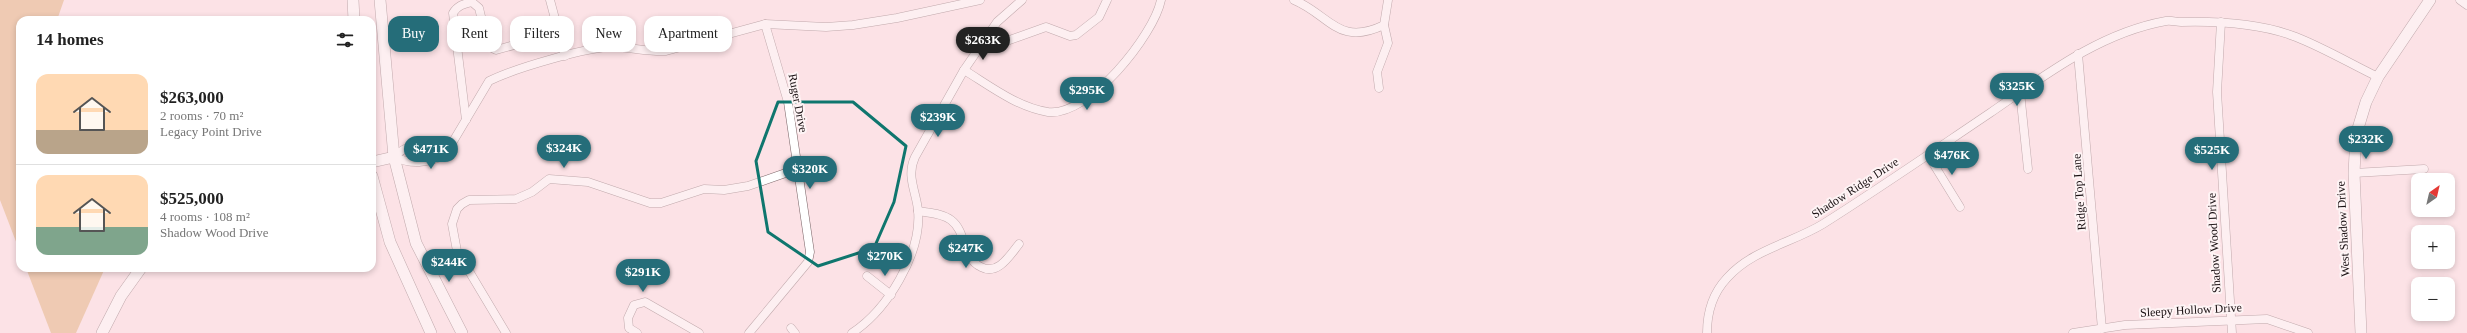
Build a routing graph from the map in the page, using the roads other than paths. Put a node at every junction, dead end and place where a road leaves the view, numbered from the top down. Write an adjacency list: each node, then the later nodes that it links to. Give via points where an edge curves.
1 (353, 0): 13 (main road)
2 (380, 0): 30 (main road)
3 (550, 0): 14 (street)
4 (980, 0): 16 (street, via 853,25 826,27)
5 (1022, 0): 18 (street, via 997,22)
6 (1107, 0): 18 (street, via 1099,17 1076,35 1070,36 1046,27 1004,42 998,43)
7 (1161, 0): 23 (street, via 1158,13 1117,72 1079,105 1049,112 1025,105)
8 (1294, 0): 17 (street, via 1342,30 1353,34 1373,31)
9 (1388, 0): 17 (street)
10 (2430, 0): 24 (main road, West Shadow Drive)
11 (2460, 0): 12 (street)
12 (2467, 5)
13 (354, 16)
14 (554, 16)
15 (2221, 22): 21 (street, Shadow Ridge Drive, via 2168,20 2114,37); 24 (street, Shadow Ridge Drive, via 2265,28 2295,36); 43 (street, Shadow Wood Drive, via 2217,92)
16 (765, 24): 22 (street, via 666,51 650,52 616,46); 32 (street, Ruger Drive, via 788,102)
17 (1384, 26): 25 (street, via 1388,43 1378,72)
18 (986, 38): 23 (street)
19 (510, 46): 27 (street, via 496,50 488,46 480,8 472,2 462,4 453,13)
20 (564, 52): 22 (street)
21 (2078, 54): 26 (street, Shadow Ridge Drive); 44 (street, Ridge Top Lane)
22 (565, 56): 27 (street, via 489,81)
23 (964, 70): 38 (street, via 911,166)
24 (2378, 77): 35 (main road, West Shadow Drive, via 2366,102 2356,135)
25 (1379, 88)
26 (2020, 92): 29 (street, Shadow Ridge Drive); 33 (street)
27 (466, 120): 28 (street, via 462,130)
28 (450, 144): 30 (street, via 438,142 400,150); 30 (street, via 445,155 433,160 407,163)
29 (1928, 155): 37 (street); 53 (street, Shadow Ridge Drive, via 1805,235 1774,246 1747,260 1727,277 1718,289 1708,311)
30 (394, 157): 31 (main road); 47 (main road, via 416,243)
31 (376, 161)
32 (797, 169): 48 (street, via 748,186 724,190 704,189 661,203 650,203 588,182 556,178 549,179 516,200 469,200 457,209 452,224 457,251); 51 (street, Ruger Drive, via 809,240 808,262)
33 (2028, 169)
34 (2424, 169): 35 (street)
35 (2354, 174): 57 (main road, West Shadow Drive)
36 (376, 191): 46 (main road, via 390,242)
37 (1960, 207)
38 (918, 211): 39 (street, via 950,219 958,227 970,258 984,269 993,270 999,267); 42 (street, via 911,253)
39 (1019, 244)
40 (139, 272): 45 (main road, via 120,296)
41 (867, 276): 42 (street)
42 (891, 294): 52 (street, via 876,313)
43 (2231, 319): 44 (street, Sleepy Hollow Drive); 55 (street, Shadow Wood Drive); 56 (street, Sleepy Hollow Drive, via 2267,319)
44 (2102, 329): 54 (street, Sleepy Hollow Drive)
45 (102, 333)
46 (431, 333)
47 (462, 333)
48 (506, 333)
49 (637, 333): 50 (street, via 629,328 628,318 634,305 645,302)
50 (699, 333)
51 (749, 333)
52 (852, 333)
53 (1707, 333)
54 (2073, 333)
55 (2232, 333)
56 (2308, 333)
57 (2361, 333)

